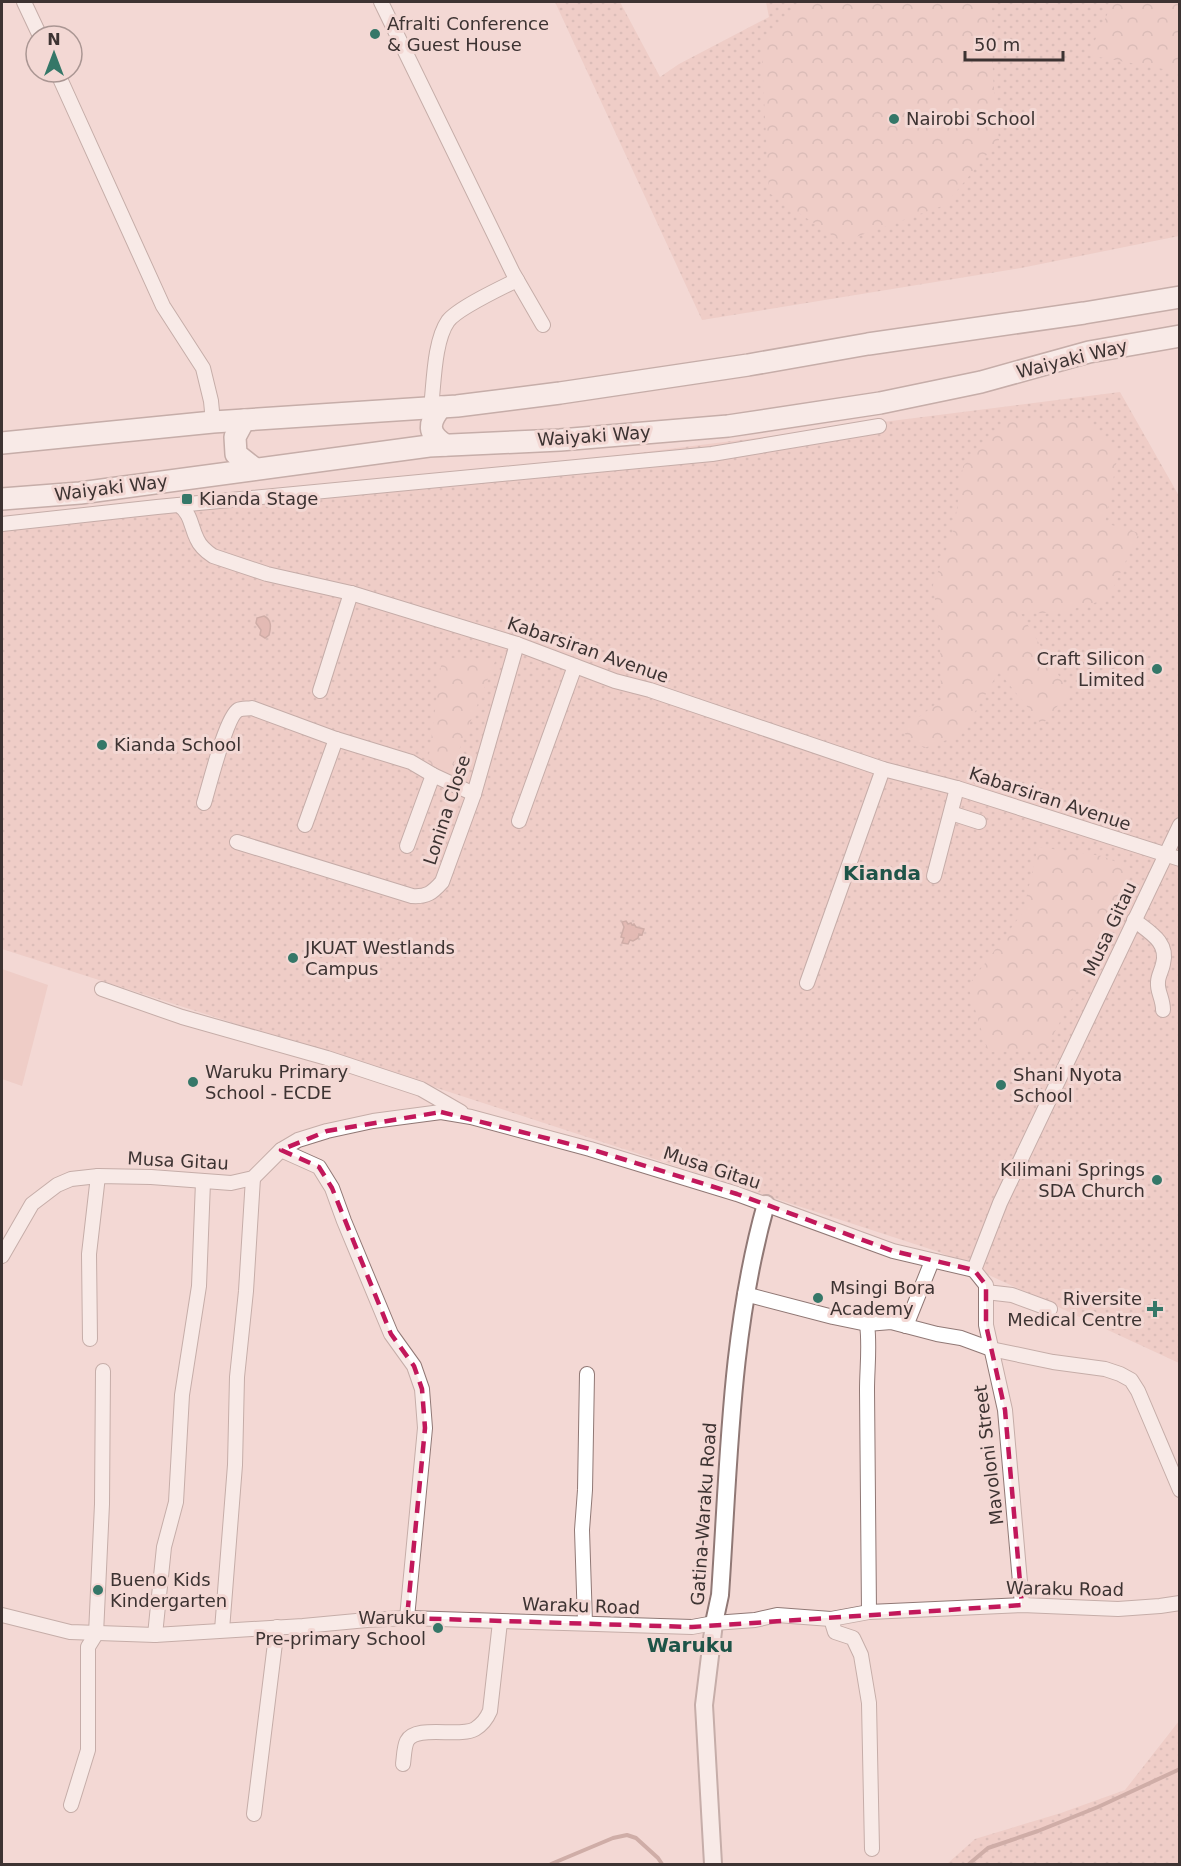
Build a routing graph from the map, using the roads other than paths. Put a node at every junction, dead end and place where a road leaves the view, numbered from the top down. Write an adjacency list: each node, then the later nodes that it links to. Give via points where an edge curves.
1 (24, 2): 3 (street)
2 (381, 2): 5 (street)
3 (34, 24)
4 (62, 84): 11 (street, via 164,306 203,368)
5 (517, 280): 7 (street); 9 (street, via 449,320 437,356)
6 (1179, 297): 9 (highway, via 736,367)
7 (543, 325)
8 (1179, 336): 14 (highway, Waiyaki Way, via 1089,352 981,382 880,403 728,426)
9 (436, 407): 10 (highway); 14 (highway, via 431,430 434,438)
10 (244, 420): 11 (highway); 15 (highway, via 235,437 236,454)
11 (213, 422): 13 (highway)
12 (879, 426): 18 (street, via 712,454)
13 (2, 443)
14 (445, 445): 15 (highway, Waiyaki Way)
15 (255, 469): 16 (highway, Waiyaki Way)
16 (176, 480): 17 (highway, Waiyaki Way); 18 (street)
17 (2, 499)
18 (179, 505): 19 (street); 20 (street, Kabarsiran Avenue, via 190,516 197,541 213,556 267,574)
19 (2, 524)
20 (351, 593): 21 (street, Kabarsiran Avenue); 23 (street)
21 (517, 644): 22 (street, Kabarsiran Avenue); 28 (street, Lonina Close)
22 (575, 666): 25 (street, Kabarsiran Avenue); 31 (street)
23 (320, 691)
24 (336, 738): 26 (street, via 411,762); 29 (street, via 252,708 239,710 228,725); 33 (street)
25 (883, 769): 27 (street, Kabarsiran Avenue); 41 (street)
26 (433, 775): 28 (street); 36 (street)
27 (957, 789): 30 (street); 37 (street, Kabarsiran Avenue)
28 (474, 794): 35 (street, Lonina Close, via 442,882 433,893 422,897)
29 (204, 803)
30 (951, 813): 32 (street); 39 (street)
31 (519, 820)
32 (979, 822)
33 (305, 825)
34 (1179, 825): 37 (street, Musa Gitau)
35 (237, 842)
36 (407, 846)
37 (1165, 854): 38 (street, Kabarsiran Avenue); 40 (street, Musa Gitau)
38 (1179, 859)
39 (934, 876)
40 (1134, 920): 43 (street, via 1163,947 1158,984); 52 (street, Musa Gitau, via 1000,1203)
41 (807, 983)
42 (102, 989): 44 (street, via 421,1089)
43 (1163, 1010)
44 (471, 1117): 45 (street, Musa Gitau, via 441,1112 402,1116 327,1131); 49 (street, Musa Gitau)
45 (282, 1150): 47 (street, Musa Gitau); 69 (street, via 319,1167 332,1188 391,1334 414,1366 422,1389 425,1428)
46 (98, 1176): 48 (street, Musa Gitau); 50 (street, Musa Gitau, via 71,1179 32,1204); 58 (street, via 89,1254)
47 (253, 1178): 48 (street, Musa Gitau, via 231,1184); 75 (street)
48 (203, 1182): 77 (street, via 199,1286 182,1395 176,1502 164,1547)
49 (766, 1204): 51 (street, Musa Gitau, via 893,1251); 54 (street, Gatina-Waraku Road)
50 (2, 1256)
51 (932, 1261): 52 (street, Musa Gitau); 57 (street)
52 (974, 1270): 53 (street, Mavoloni Street, via 986,1285)
53 (986, 1292): 55 (street, via 1011,1295); 59 (street, Mavoloni Street)
54 (745, 1294): 56 (street); 73 (street, Gatina-Waraku Road, via 730,1420 720,1595)
55 (1050, 1309)
56 (867, 1324): 57 (street, via 891,1322); 67 (street)
57 (906, 1326): 59 (street)
58 (90, 1339)
59 (991, 1349): 62 (street, via 1105,1369 1131,1380); 65 (street, Mavoloni Street, via 1005,1410)
60 (103, 1371): 76 (street)
61 (587, 1374): 72 (street, via 582,1530)
62 (1179, 1490)
63 (1179, 1591): 66 (street)
64 (1179, 1603): 66 (street, Waraku Road)
65 (1022, 1605): 66 (street, Waraku Road, via 1118,1609); 67 (street, Waraku Road)
66 (1160, 1606)
67 (869, 1612): 70 (street, Waraku Road)
68 (2, 1615): 76 (street, Waraku Road, via 70,1632)
69 (407, 1618): 71 (street, Waraku Road); 74 (street, Waraku Road)
70 (831, 1618): 73 (street, Waraku Road, via 777,1615); 81 (street, via 835,1632 853,1638 861,1655 869,1703)
71 (500, 1622): 72 (street, Waraku Road); 78 (street, via 490,1711 485,1721 468,1732 412,1735)
72 (585, 1623): 73 (street, Waraku Road, via 692,1627)
73 (714, 1623): 82 (street, Gatina-Waraku Road, via 704,1705)
74 (277, 1626): 75 (street, Waraku Road); 80 (street)
75 (222, 1630): 77 (street, Waraku Road)
76 (96, 1634): 77 (street, Waraku Road); 79 (street, via 88,1647 88,1750)
77 (155, 1635)
78 (403, 1764)
79 (71, 1805)
80 (255, 1815)
81 (872, 1849)
82 (713, 1864)

